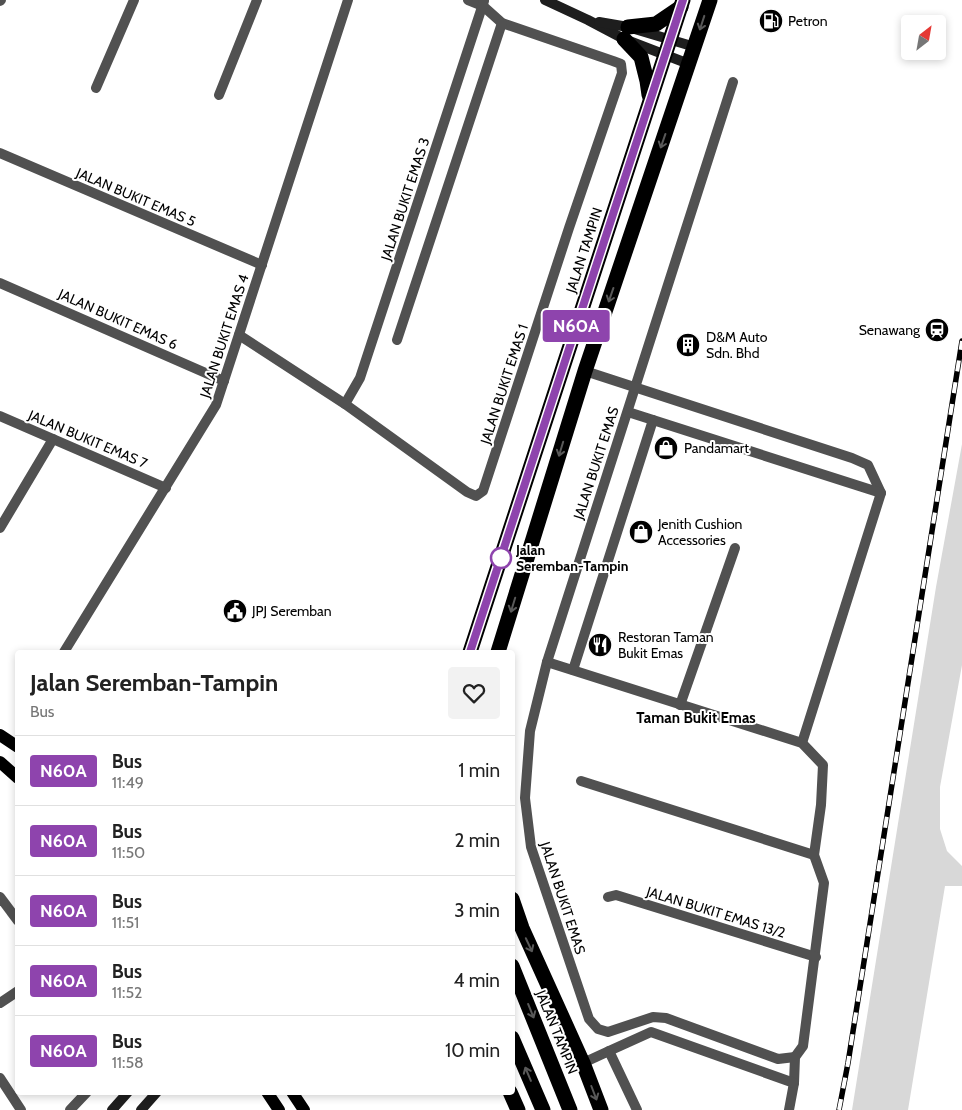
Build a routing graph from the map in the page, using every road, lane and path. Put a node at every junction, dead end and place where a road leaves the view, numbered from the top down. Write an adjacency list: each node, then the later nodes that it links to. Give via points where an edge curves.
1 (134, 0): 16 (street)
2 (257, 0): 17 (street)
3 (348, 0): 20 (street, JALAN BUKIT EMAS 4)
4 (468, 0): 7 (street)
5 (545, 0): 10 (street)
6 (710, 0): 12 (highway, one-way to 12)
7 (484, 3): 9 (street, JALAN BUKIT EMAS 1); 27 (street, JALAN BUKIT EMAS 3, via 360,378)
8 (682, 3): 10 (highway, via 656,24); 11 (highway, JALAN TAMPIN)
9 (502, 23): 23 (street); 27 (street, JALAN BUKIT EMAS 1, via 621,64 622,73 483,491 476,496 467,492)
10 (626, 33): 11 (street); 13 (street); 18 (highway, via 641,57 648,81)
11 (670, 38): 12 (street); 13 (highway, JALAN TAMPIN)
12 (695, 46): 14 (highway)
13 (664, 56): 14 (street); 18 (highway, JALAN TAMPIN)
14 (689, 64): 24 (highway, one-way to 24)
15 (733, 82): 26 (street, JALAN BUKIT EMAS)
16 (96, 88)
17 (219, 95)
18 (649, 101): 37 (highway, JALAN TAMPIN)
19 (0, 153): 20 (street, JALAN BUKIT EMAS 5)
20 (262, 265): 22 (street, JALAN BUKIT EMAS 4)
21 (0, 283): 25 (street, JALAN BUKIT EMAS 6)
22 (239, 335): 25 (street, JALAN BUKIT EMAS 4); 27 (street, JALAN BUKIT EMAS 1)
23 (397, 340)
24 (585, 371): 26 (street); 38 (highway, one-way to 38)
25 (224, 381): 32 (street, JALAN BUKIT EMAS 4, via 216,406)
26 (634, 387): 28 (street, JALAN BUKIT EMAS); 33 (street, via 852,458 868,465)
27 (345, 404)
28 (628, 412): 30 (street); 39 (street, JALAN BUKIT EMAS)
29 (0, 416): 31 (street, JALAN BUKIT EMAS 7)
30 (653, 420): 33 (street); 40 (street)
31 (53, 439): 32 (street, JALAN BUKIT EMAS 7); 34 (street)
32 (166, 488): 36 (street, JALAN BUKIT EMAS 4)
33 (881, 493): 43 (street)
34 (0, 528)
35 (735, 548): 41 (street)
36 (65, 650)
37 (471, 650)
38 (499, 650)
39 (547, 662): 40 (street); 59 (street, JALAN BUKIT EMAS, via 530,731 525,798 531,847 589,1019 598,1029 608,1032 653,1017 666,1018 778,1059)
40 (573, 670): 41 (street)
41 (680, 704): 43 (street)
42 (0, 735): 44 (main road)
43 (802, 743): 48 (street, via 823,765)
44 (15, 745)
45 (0, 762): 46 (main road)
46 (15, 775)
47 (581, 781): 48 (street)
48 (814, 855): 53 (street, via 824,883)
49 (0, 897): 52 (street)
50 (608, 897): 53 (street, JALAN BUKIT EMAS 13/2, via 616,895)
51 (515, 908): 60 (highway, one-way to 60)
52 (15, 917)
53 (816, 957): 59 (street, via 804,1046)
54 (515, 973): 77 (highway, JALAN TAMPIN, one-way to 77)
55 (15, 993): 56 (street)
56 (0, 1003)
57 (515, 1045): 76 (highway, one-way to 57)
58 (610, 1051): 60 (street); 62 (street, via 651,1032); 79 (street)
59 (795, 1057): 62 (street)
60 (583, 1063): 78 (highway, one-way to 78)
61 (0, 1078): 69 (street)
62 (794, 1083): 80 (street)
63 (84, 1095): 70 (street)
64 (125, 1095): 71 (street)
65 (154, 1095): 72 (street)
66 (269, 1095): 73 (main road)
67 (294, 1095): 74 (main road)
68 (511, 1095): 75 (highway)
69 (21, 1110)
70 (70, 1110)
71 (112, 1110)
72 (141, 1110)
73 (279, 1110)
74 (304, 1110)
75 (518, 1110)
76 (543, 1110)
77 (570, 1110)
78 (601, 1110)
79 (637, 1110)
80 (789, 1110)

